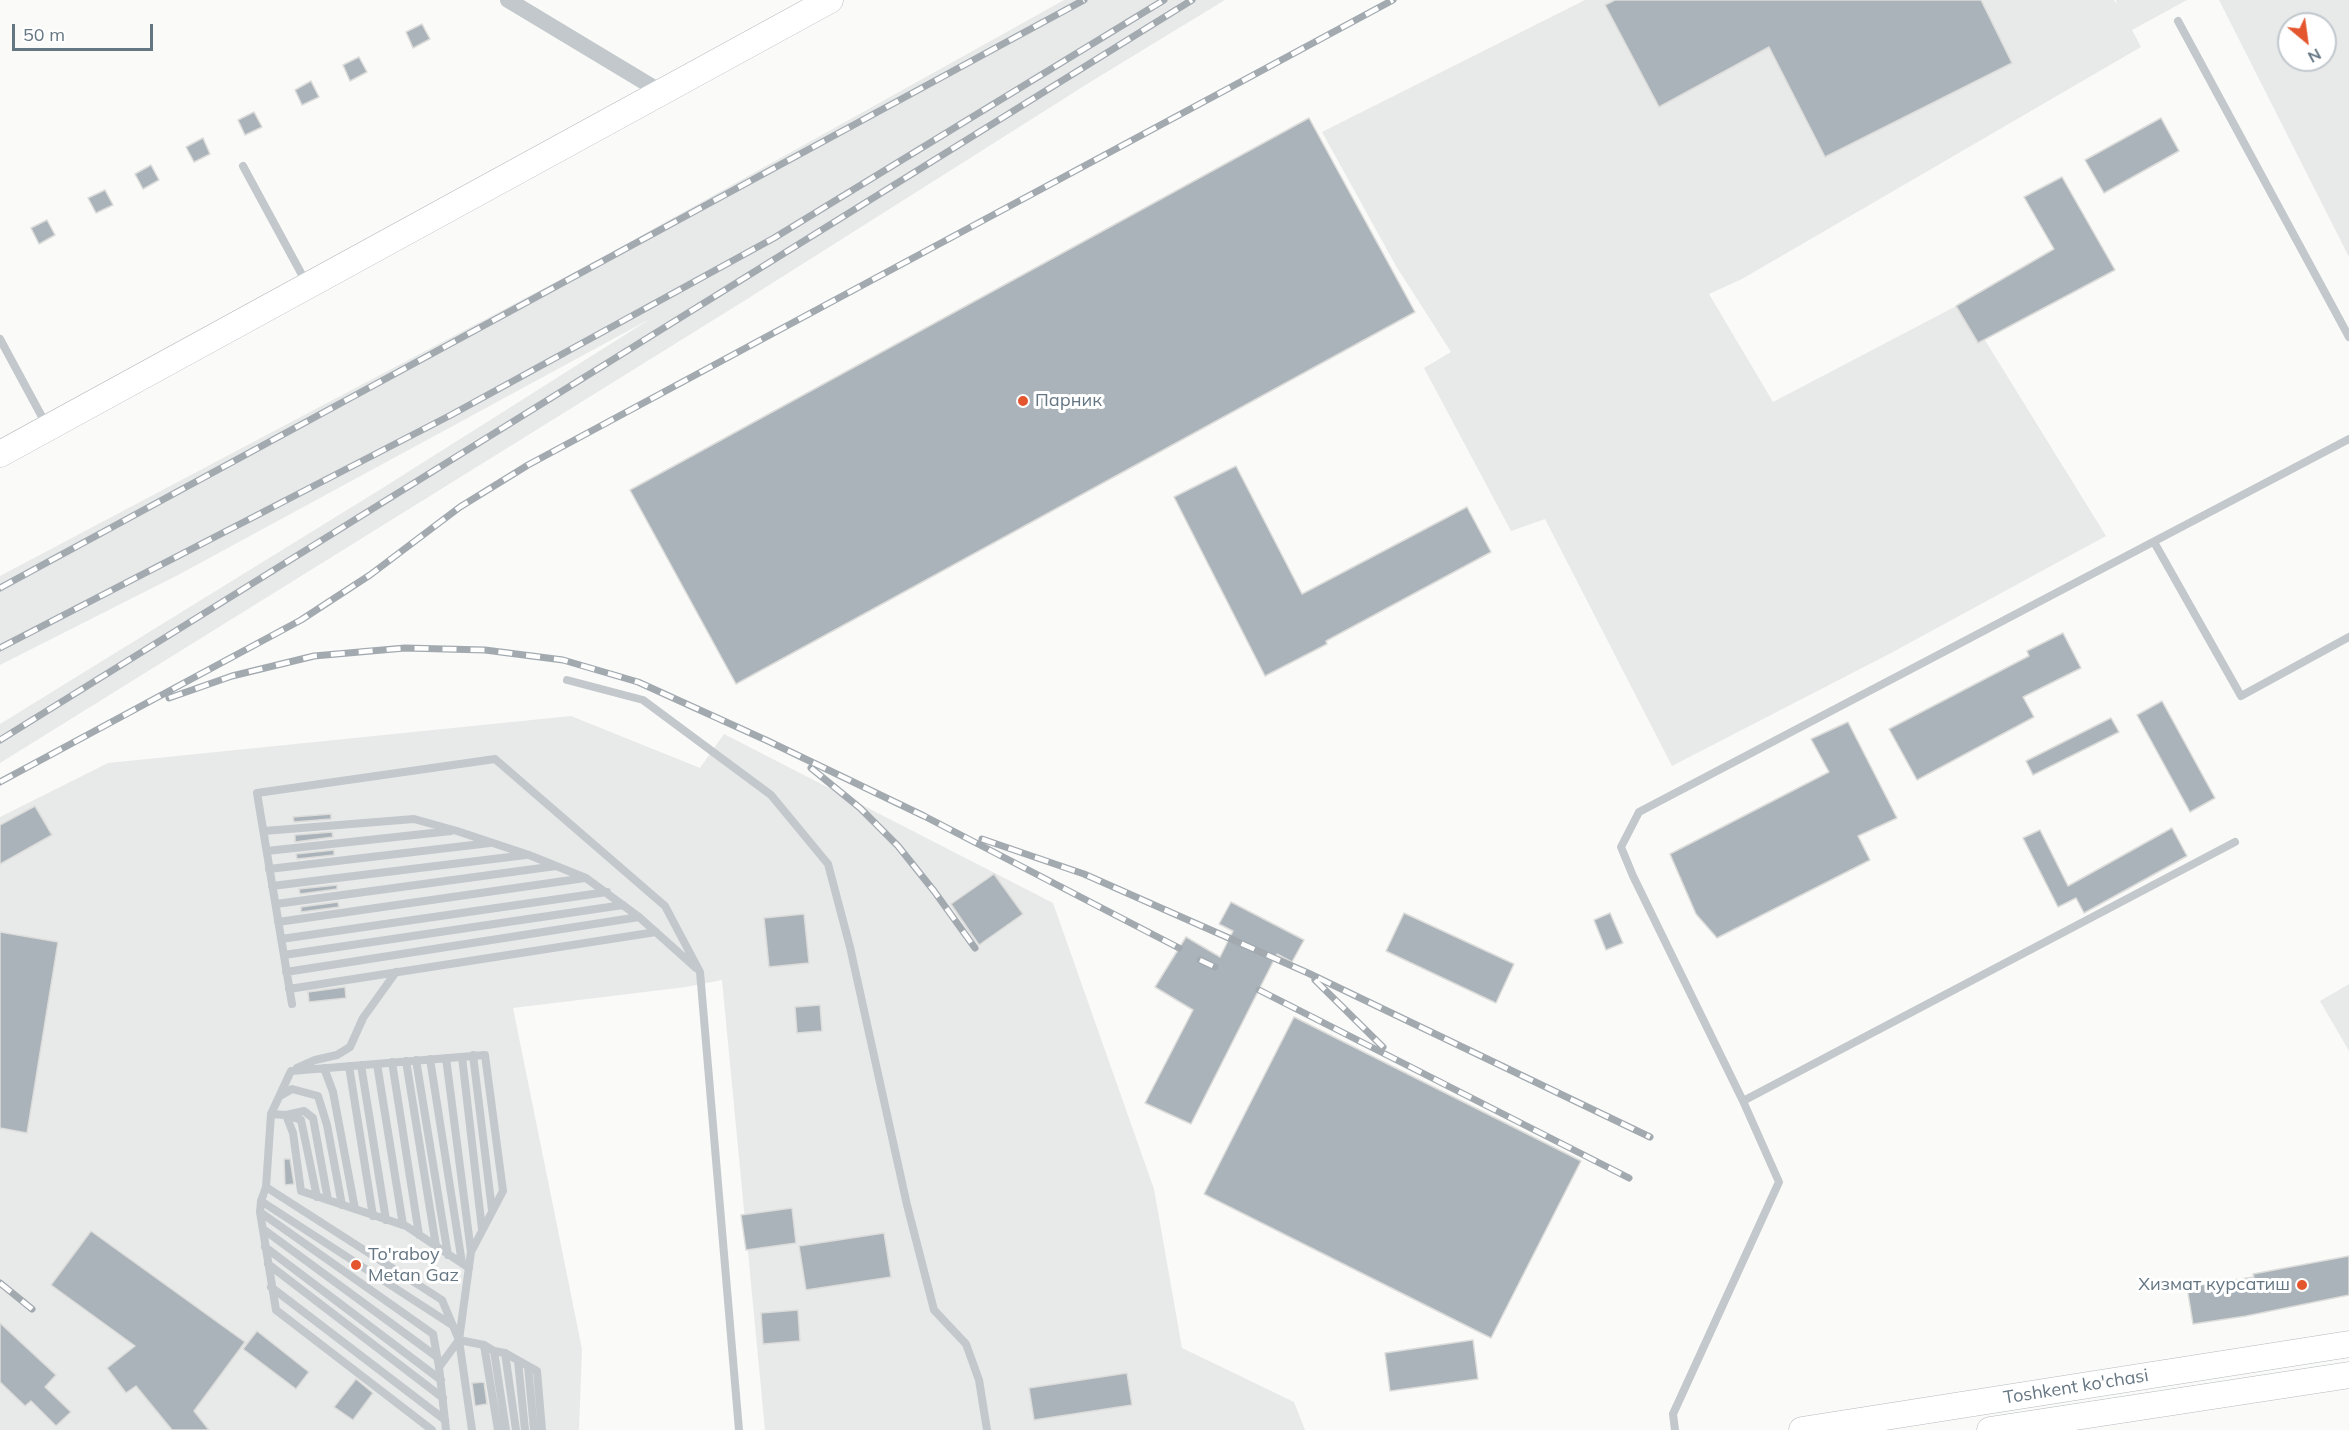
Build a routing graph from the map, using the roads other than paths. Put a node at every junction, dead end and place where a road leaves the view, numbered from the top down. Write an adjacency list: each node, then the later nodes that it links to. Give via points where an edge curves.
1 (508, 0): 4 (street)
2 (830, 0): 4 (main road)
3 (2178, 21): 7 (lane)
4 (661, 92): 6 (main road)
5 (243, 166): 6 (lane)
6 (308, 285): 9 (main road)
7 (2349, 337)
8 (0, 339): 9 (lane)
9 (48, 427): 11 (main road)
10 (2349, 439): 12 (lane)
11 (0, 454)
12 (2154, 542): 13 (lane, via 2241,696); 51 (lane, via 1639,812 1621,847)
13 (2349, 637)
14 (567, 680): 98 (lane, via 643,700 771,795 828,864 934,1310 966,1344 979,1380)
15 (264, 831): 16 (lane, via 414,819); 19 (lane); 35 (lane, via 257,793 495,759 665,906)
16 (458, 831): 17 (lane); 19 (lane)
17 (494, 842): 20 (lane); 22 (lane)
18 (2235, 842): 51 (lane)
19 (267, 851): 22 (lane)
20 (530, 855): 21 (lane); 24 (lane)
21 (556, 866): 23 (lane); 26 (lane)
22 (269, 869): 24 (lane)
23 (586, 878): 25 (lane); 29 (lane)
24 (272, 886): 26 (lane)
25 (607, 892): 27 (lane); 31 (lane)
26 (276, 904): 29 (lane)
27 (623, 905): 28 (lane); 32 (lane)
28 (639, 916): 30 (lane); 33 (lane)
29 (278, 922): 31 (lane)
30 (656, 932): 34 (lane); 35 (lane)
31 (281, 939): 32 (lane)
32 (284, 955): 33 (lane)
33 (286, 972): 36 (lane)
34 (396, 972): 36 (lane); 49 (lane, via 363,1018 350,1047)
35 (700, 972): 97 (lane)
36 (289, 989): 37 (lane)
37 (292, 1004)
38 (474, 1055): 39 (lane); 60 (lane); 60 (lane, via 485,1054 503,1191)
39 (462, 1057): 40 (lane); 66 (lane)
40 (446, 1058): 41 (lane); 70 (lane)
41 (430, 1059): 42 (lane); 73 (lane)
42 (416, 1060): 43 (lane); 71 (lane)
43 (406, 1061): 44 (lane); 68 (lane)
44 (392, 1062): 45 (lane); 67 (lane)
45 (377, 1064): 46 (lane); 64 (lane)
46 (360, 1065): 47 (lane); 63 (lane)
47 (349, 1066): 48 (lane); 62 (lane)
48 (324, 1068): 49 (lane); 59 (lane, via 333,1092)
49 (291, 1071): 50 (lane)
50 (280, 1096): 52 (lane); 58 (lane, via 292,1089 318,1096)
51 (1743, 1101): 99 (lane, via 1779,1182 1673,1414)
52 (271, 1114): 53 (lane); 54 (lane)
53 (286, 1115): 55 (lane, via 293,1133 301,1191); 55 (lane, via 302,1120); 56 (lane, via 304,1111 313,1118)
54 (266, 1187): 57 (lane); 75 (lane, via 442,1300)
55 (317, 1197): 56 (lane)
56 (328, 1200): 58 (lane)
57 (261, 1201): 61 (lane); 75 (lane)
58 (342, 1205): 59 (lane)
59 (355, 1209): 62 (lane)
60 (493, 1211): 66 (lane)
61 (260, 1212): 65 (lane); 81 (lane, via 433,1334)
62 (374, 1216): 63 (lane)
63 (386, 1220): 64 (lane)
64 (403, 1225): 67 (lane)
65 (263, 1229): 69 (lane); 81 (lane)
66 (483, 1231): 70 (lane)
67 (419, 1235): 68 (lane)
68 (435, 1246): 71 (lane)
69 (265, 1247): 72 (lane); 86 (lane)
70 (471, 1252): 73 (lane)
71 (448, 1254): 73 (lane)
72 (268, 1264): 74 (lane); 87 (lane)
73 (466, 1266): 76 (lane)
74 (272, 1287): 88 (lane); 89 (lane, via 276,1310)
75 (453, 1325): 76 (lane)
76 (459, 1340): 78 (lane); 84 (lane); 90 (lane)
77 (2349, 1344): 100 (main road, Toshkent ko'chasi)
78 (484, 1345): 79 (lane); 91 (lane)
79 (494, 1351): 80 (lane); 92 (lane)
80 (505, 1353): 82 (lane); 93 (lane)
81 (437, 1357): 84 (lane)
82 (518, 1361): 83 (lane); 94 (lane)
83 (528, 1366): 95 (lane); 96 (lane, via 537,1371)
84 (439, 1367): 86 (lane)
85 (2349, 1375): 101 (main road, Toshkent ko'chasi)
86 (441, 1380): 87 (lane)
87 (442, 1398): 88 (lane)
88 (446, 1425)
89 (432, 1430)
90 (472, 1430)
91 (498, 1430)
92 (506, 1430)
93 (516, 1430)
94 (525, 1430)
95 (534, 1430)
96 (542, 1430)
97 (739, 1430)
98 (987, 1430)
99 (1675, 1430)
100 (1802, 1430)
101 (1990, 1430)

